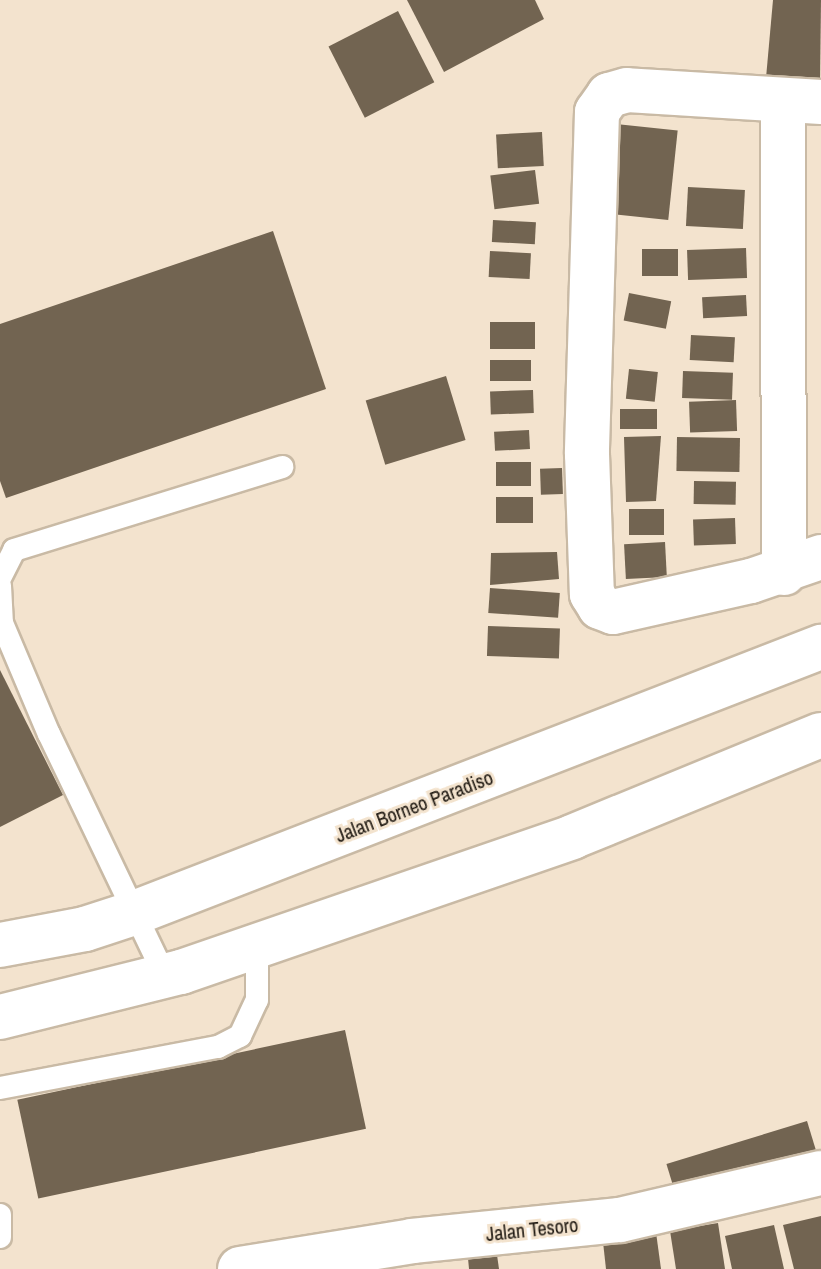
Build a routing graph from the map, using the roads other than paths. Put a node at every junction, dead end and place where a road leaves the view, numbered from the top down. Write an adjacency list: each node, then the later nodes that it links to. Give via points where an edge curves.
1 (802, 102): 3 (street); 3 (street, via 627,90 609,95 597,112 587,454 592,594 600,607 613,612)
2 (282, 467): 4 (lane, via 14,550)
3 (803, 565)
4 (0, 578)
5 (0, 586): 6 (lane)
6 (1, 620): 9 (lane)
7 (821, 647): 9 (street, Jalan Borneo Paradiso)
8 (821, 735): 11 (street, via 572,837)
9 (134, 913): 10 (street, Jalan Borneo Paradiso, via 85,929); 12 (lane)
10 (0, 945)
11 (257, 946): 12 (street); 14 (lane, via 257,1000 240,1036 218,1047)
12 (165, 976): 13 (street)
13 (0, 1017)
14 (0, 1088)
15 (821, 1173): 18 (street, Jalan Tesoro, via 620,1220 412,1241)
16 (0, 1215): 17 (lane)
17 (0, 1237)
18 (240, 1269)

